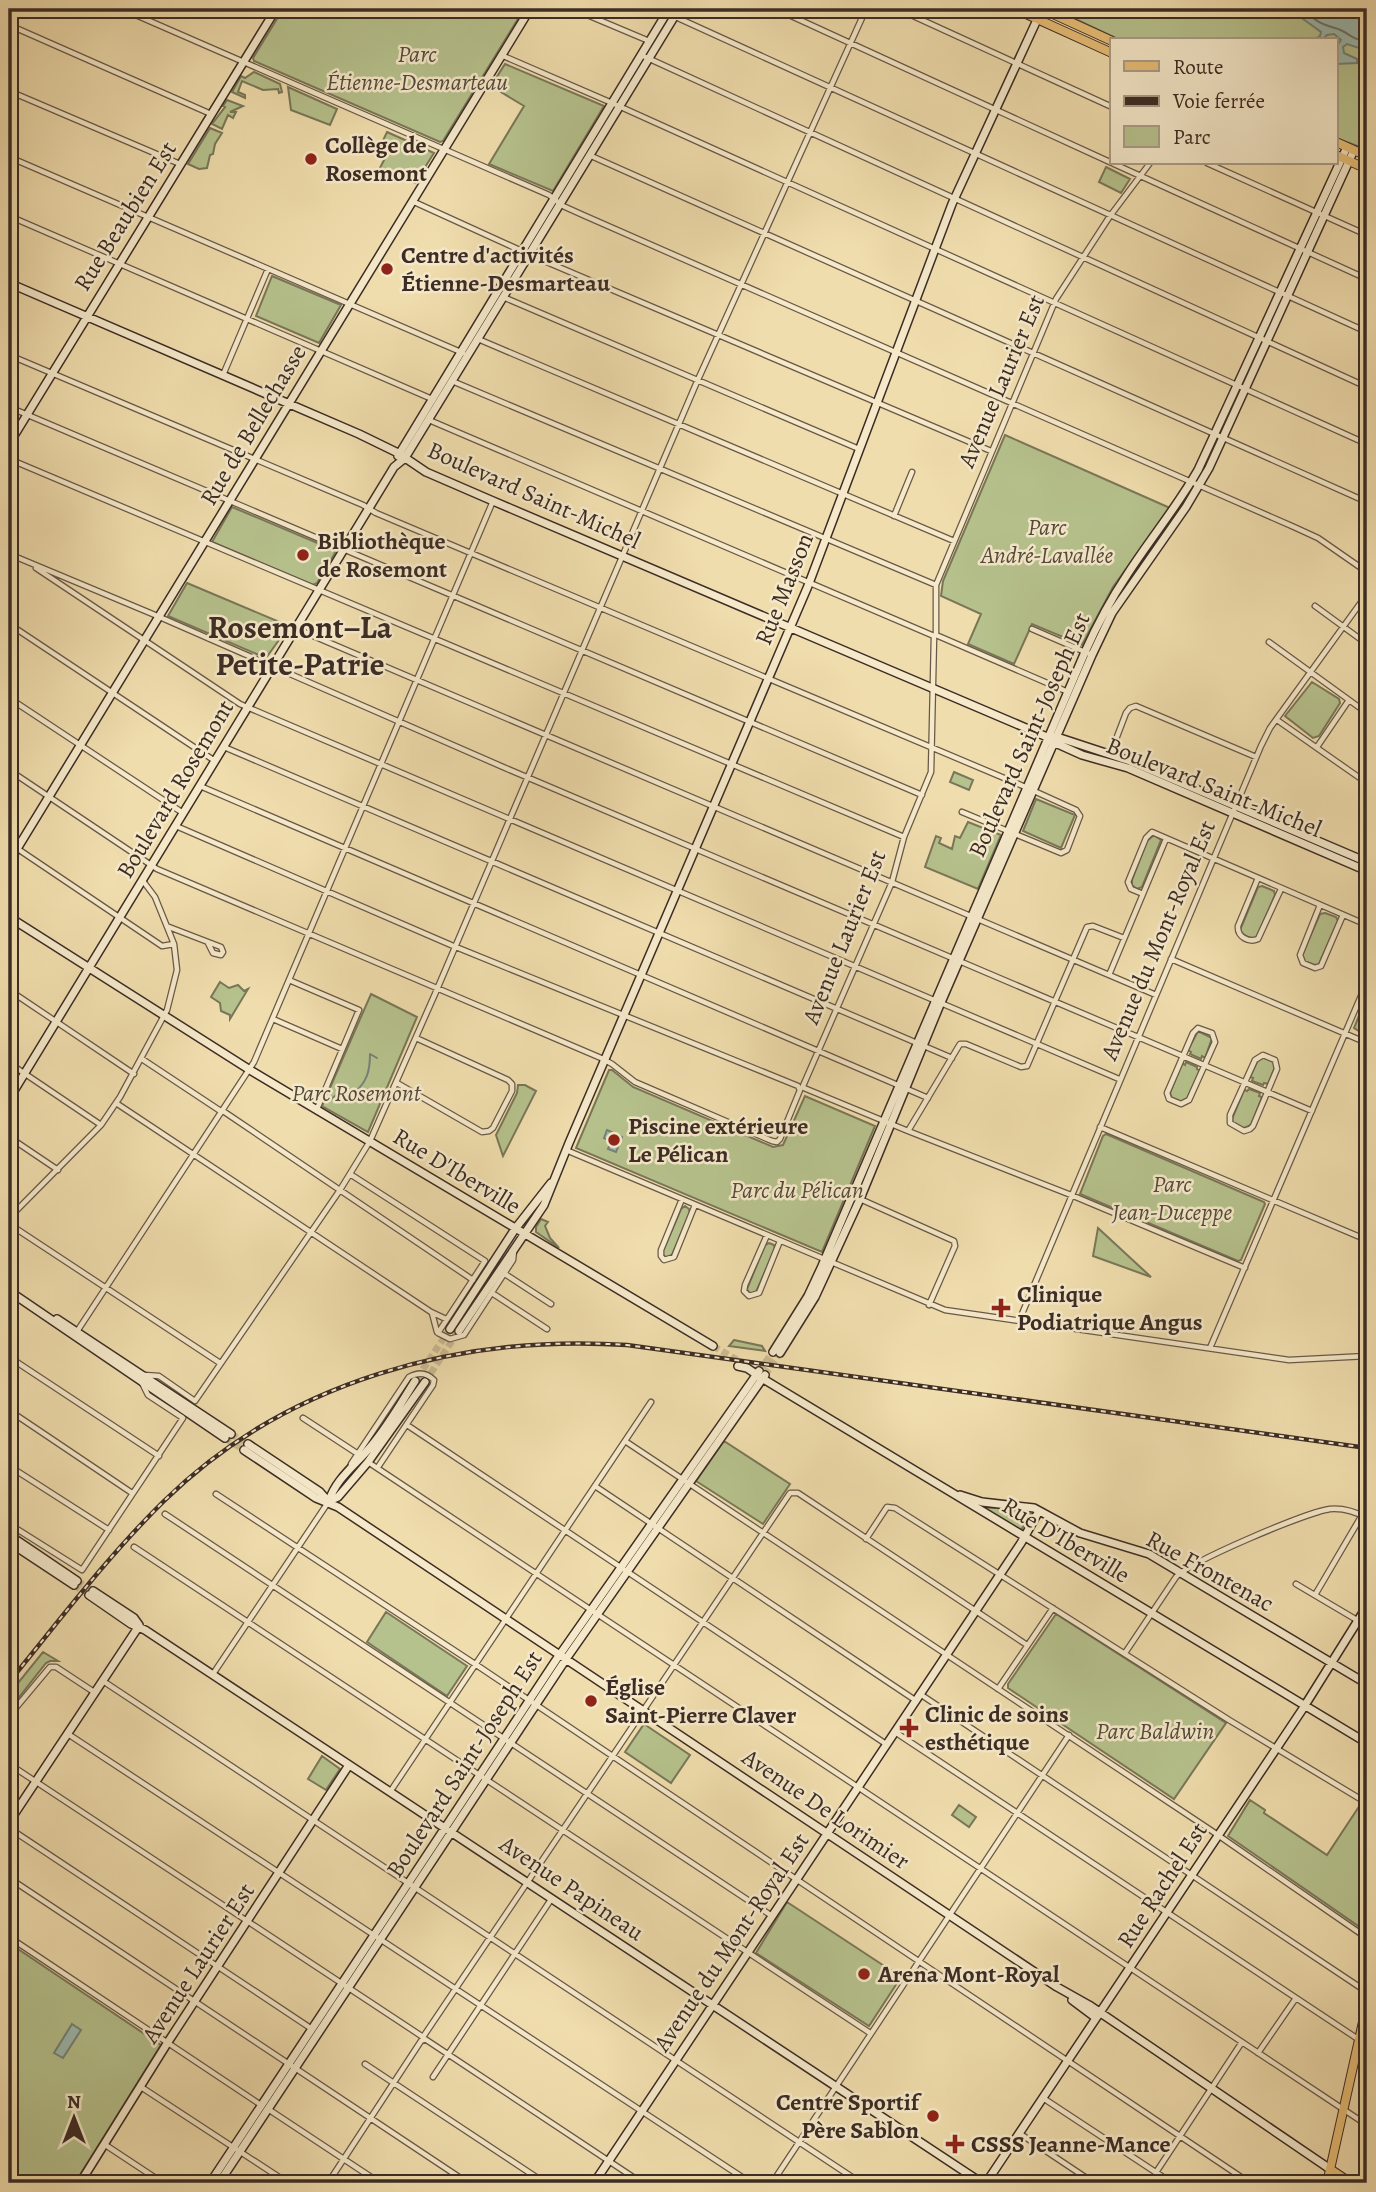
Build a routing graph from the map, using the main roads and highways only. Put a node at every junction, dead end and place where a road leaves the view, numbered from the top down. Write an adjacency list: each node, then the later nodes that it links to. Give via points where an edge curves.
1 (17, 9): 8 (main road)
2 (276, 9): 19 (main road, Rue Beaubien Est)
3 (530, 9): 22 (main road, Rue de Bellechasse)
4 (1015, 9): 7 (main road)
5 (1042, 9): 7 (main road, Rue Masson); 9 (main road)
6 (672, 12): 11 (main road, Boulevard Rosemont, via 649,59); 11 (main road, Boulevard Rosemont, via 640,55)
7 (1038, 19): 10 (main road); 25 (main road, Rue Masson, via 934,248)
8 (9, 24)
9 (1110, 40)
10 (1110, 52)
11 (616, 104): 18 (main road, Boulevard Rosemont)
12 (1338, 143): 13 (main road)
13 (1351, 149): 14 (main road); 15 (main road, Boulevard Saint-Joseph Est)
14 (1367, 156)
15 (1342, 158): 16 (main road); 26 (main road, Boulevard Saint-Joseph Est, via 1195,485 1112,613)
16 (1367, 169)
17 (9, 283): 19 (main road, Boulevard Saint-Michel)
18 (499, 296): 20 (main road, Boulevard Rosemont); 20 (main road, Boulevard Rosemont, via 478,338)
19 (86, 316): 22 (main road, Boulevard Saint-Michel); 23 (main road, Rue Beaubien Est)
20 (464, 353): 21 (main road, Boulevard Rosemont)
21 (435, 400): 24 (main road, Boulevard Rosemont); 24 (main road, Boulevard Rosemont, via 427,420)
22 (289, 403): 24 (main road, Boulevard Saint-Michel); 31 (main road, Rue de Bellechasse)
23 (9, 444)
24 (401, 455): 25 (main road, Boulevard Saint-Michel, via 426,472); 35 (main road, Boulevard Rosemont)
25 (790, 627): 27 (main road, Boulevard Saint-Michel); 38 (main road, Rue Masson)
26 (1070, 693): 27 (main road, Boulevard Saint-Joseph Est); 28 (main road, Boulevard Saint-Joseph Est)
27 (1047, 737): 28 (main road, Boulevard Saint-Michel); 29 (main road, Boulevard Saint-Joseph Est)
28 (1055, 740): 29 (main road, Boulevard Saint-Joseph Est); 30 (main road, Boulevard Saint-Michel)
29 (1030, 790): 37 (main road, Boulevard Saint-Joseph Est)
30 (1234, 810): 32 (main road, Boulevard Saint-Michel); 33 (main road, Boulevard Saint-Michel)
31 (9, 862)
32 (1367, 862)
33 (1367, 871)
34 (9, 917): 35 (main road, Rue D'Iberville)
35 (88, 969): 36 (main road, Boulevard Rosemont); 39 (main road, Rue D'Iberville)
36 (9, 1099)
37 (886, 1123): 41 (main road, Boulevard Saint-Joseph Est); 41 (main road, Boulevard Saint-Joseph Est, via 860,1199)
38 (553, 1180): 39 (main road, Rue Masson); 40 (main road, Rue Masson, via 544,1205)
39 (515, 1229): 40 (main road, Rue D'Iberville); 43 (main road, Rue Masson)
40 (523, 1234): 44 (main road, Rue Masson); 45 (main road, Rue D'Iberville)
41 (827, 1261): 46 (main road, Boulevard Saint-Joseph Est, via 803,1319)
42 (9, 1291): 51 (main road)
43 (450, 1329)
44 (459, 1331)
45 (710, 1346)
46 (776, 1353)
47 (743, 1366): 48 (main road, Rue D'Iberville)
48 (761, 1375): 53 (main road, Rue D'Iberville); 62 (main road, Boulevard Saint-Joseph Est)
49 (415, 1381): 54 (main road, via 372,1446 360,1454 331,1492)
50 (425, 1382): 54 (main road, via 368,1462)
51 (228, 1436)
52 (246, 1447): 54 (main road, Avenue De Lorimier)
53 (946, 1489): 55 (main road, Rue Frontenac, via 974,1500); 57 (main road, Rue D'Iberville)
54 (329, 1502): 62 (main road, Avenue De Lorimier)
55 (1039, 1511): 57 (main road, Avenue du Mont-Royal Est); 63 (main road, Rue Frontenac, via 1080,1533 1149,1554)
56 (9, 1535): 58 (main road, via 76,1583)
57 (1025, 1537): 65 (main road, Rue D'Iberville); 70 (main road, Avenue du Mont-Royal Est)
58 (9, 1542)
59 (91, 1593): 61 (main road, Avenue Papineau, via 134,1618)
60 (1367, 1606): 63 (main road, Rue Rachel Est)
61 (139, 1626): 67 (main road, Avenue Papineau); 68 (main road)
62 (563, 1656): 69 (main road, Boulevard Saint-Joseph Est); 70 (main road, Avenue De Lorimier)
63 (1332, 1663): 64 (main road, Rue Frontenac); 65 (main road, Rue Rachel Est)
64 (1367, 1684)
65 (1305, 1705): 66 (main road, Rue D'Iberville); 73 (main road, Rue Rachel Est)
66 (1367, 1743)
67 (349, 1765): 69 (main road, Avenue Papineau); 76 (main road, Avenue Laurier Est)
68 (9, 1822)
69 (448, 1829): 71 (main road, Avenue Papineau); 74 (main road, Boulevard Saint-Joseph Est)
70 (827, 1832): 71 (main road, Avenue du Mont-Royal Est); 73 (main road, Avenue De Lorimier)
71 (713, 2004): 79 (main road, Avenue du Mont-Royal Est); 80 (main road, Avenue Papineau)
72 (1367, 2004): 75 (main road)
73 (1098, 2015): 75 (main road, Avenue De Lorimier); 80 (main road, Rue Rachel Est)
74 (237, 2150): 77 (main road, Boulevard Saint-Joseph Est); 78 (main road, Boulevard Saint-Joseph Est)
75 (1330, 2169): 81 (main road); 82 (main road, Avenue De Lorimier)
76 (80, 2183)
77 (210, 2183)
78 (219, 2183)
79 (594, 2183)
80 (984, 2183)
81 (1327, 2183)
82 (1352, 2183)

